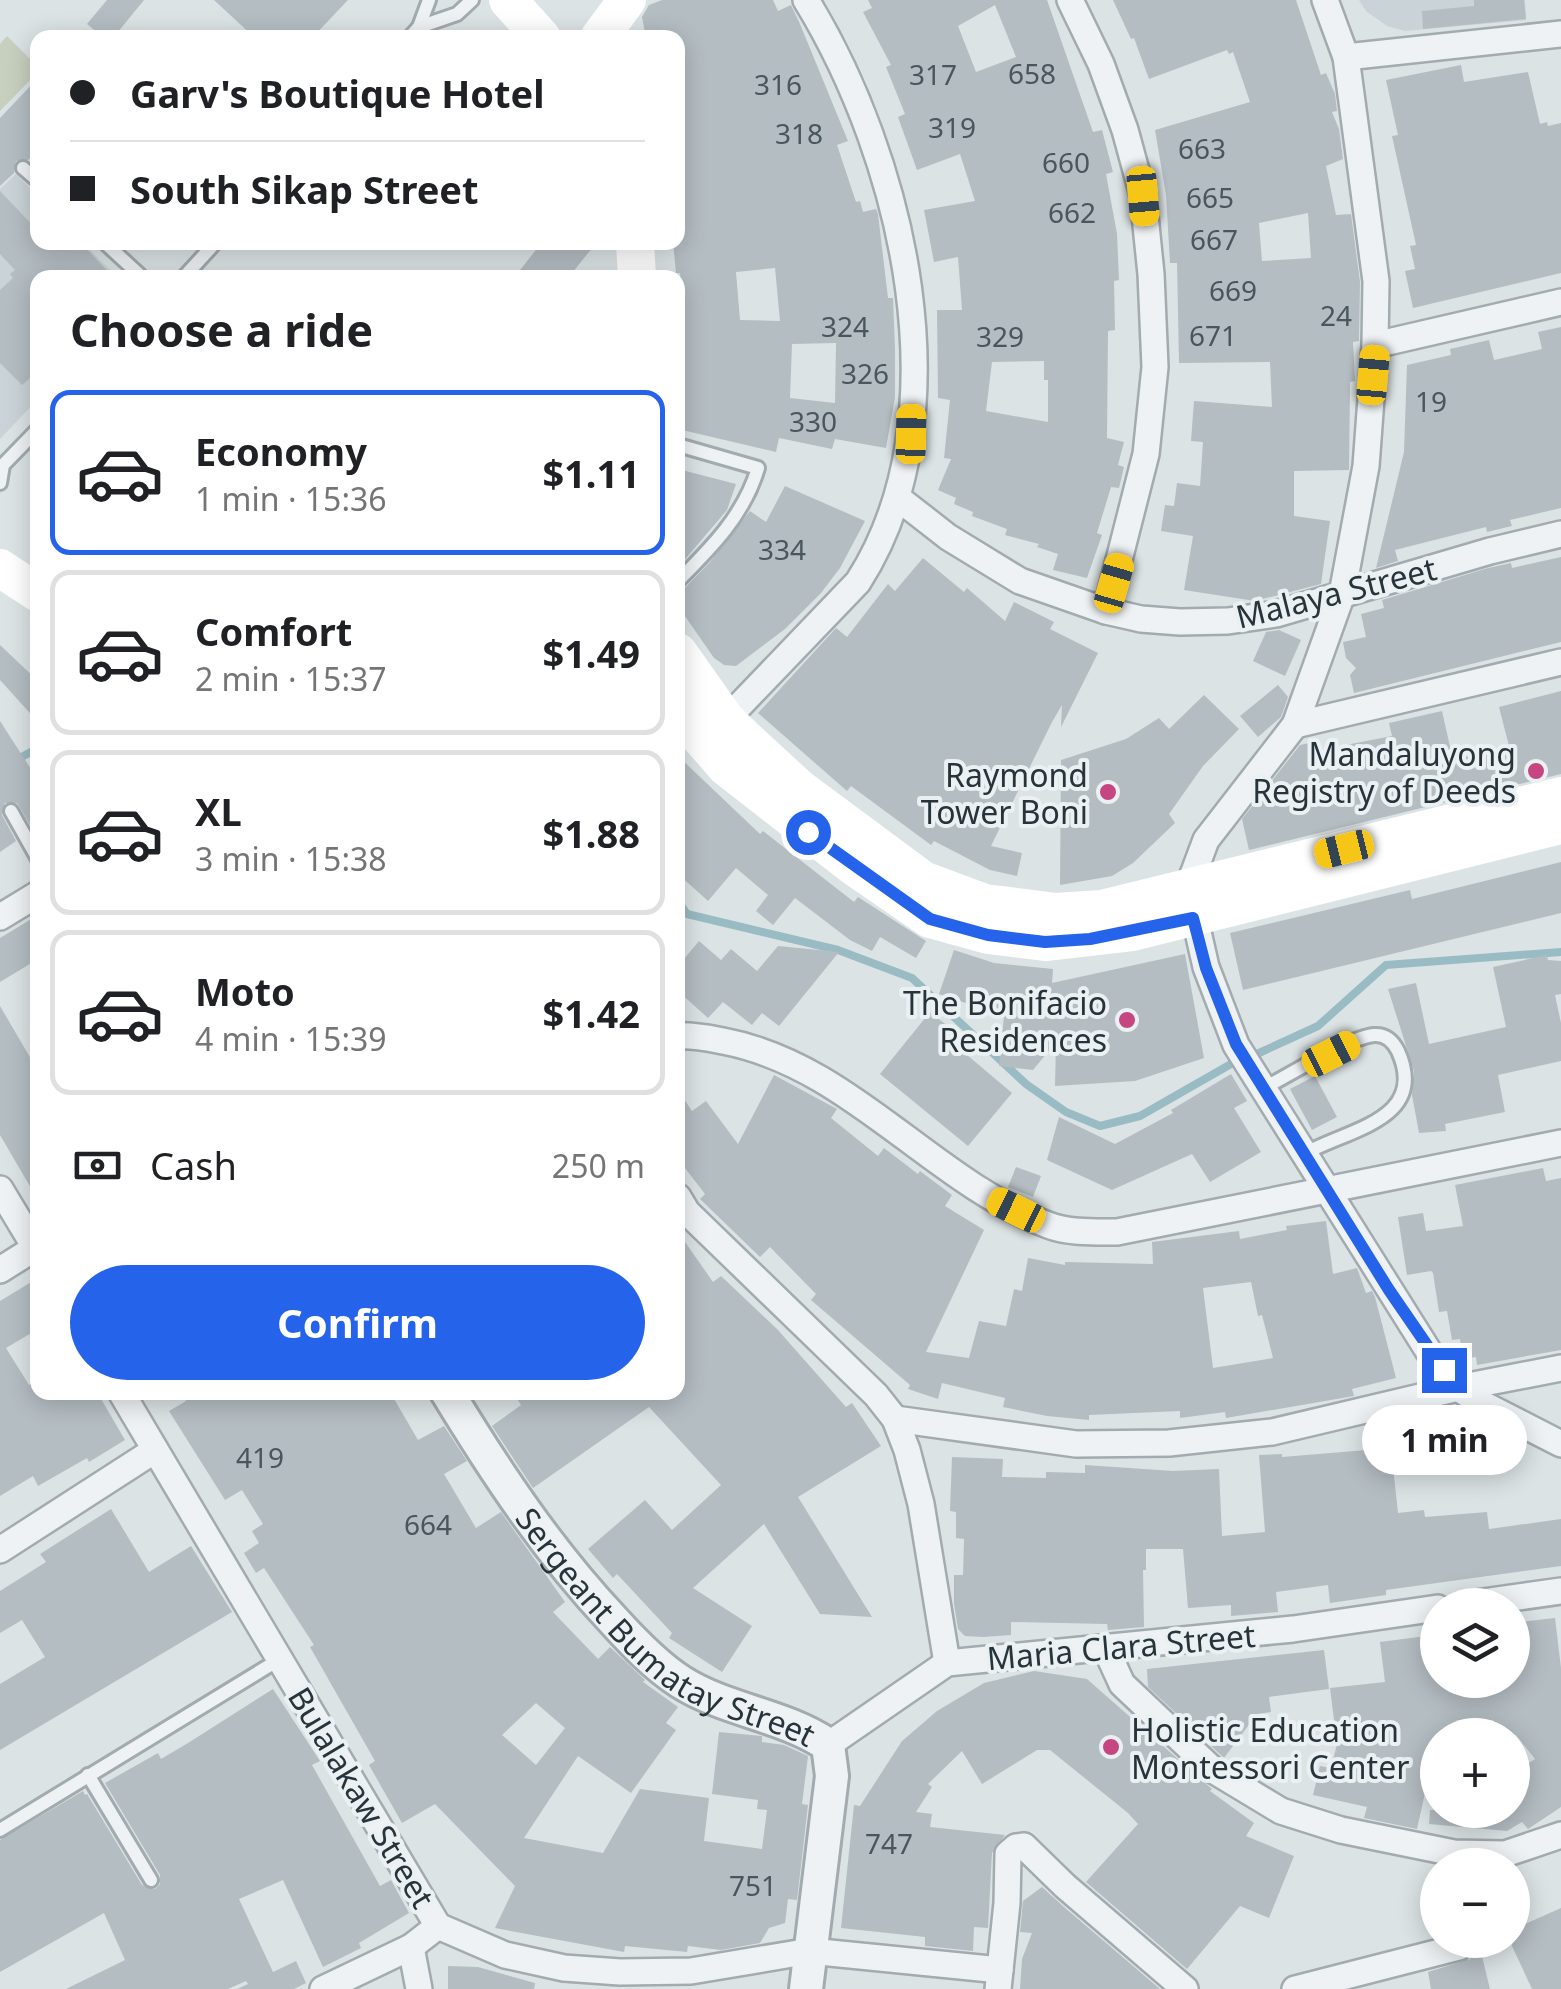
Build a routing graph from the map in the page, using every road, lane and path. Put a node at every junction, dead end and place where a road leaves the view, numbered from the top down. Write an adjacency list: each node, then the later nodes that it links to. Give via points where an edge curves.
1 (429, 0): 8 (lane)
2 (472, 0): 9 (lane)
3 (508, 0): 10 (main road)
4 (627, 0): 11 (main road)
5 (806, 0): 26 (street, via 870,138 899,228 914,332 911,434)
6 (1070, 0): 32 (street, via 1125,130 1143,196 1151,274 1155,367 1146,454)
7 (1325, 0): 13 (street)
8 (415, 30)
9 (419, 30)
10 (535, 30)
11 (605, 30)
12 (1561, 34): 13 (street)
13 (1346, 57): 21 (street, via 1371,228)
14 (23, 168): 15 (lane)
15 (30, 174)
16 (113, 250): 18 (lane)
17 (209, 250): 19 (lane)
18 (134, 270)
19 (190, 270)
20 (1561, 302): 21 (street)
21 (1375, 345): 31 (street, via 1366,466)
22 (30, 437): 24 (lane)
23 (685, 447): 29 (lane, via 758,468 725,532)
24 (2, 465): 25 (lane)
25 (0, 483)
26 (898, 498): 32 (street, Malaya Street, via 1020,581); 37 (street, via 858,582)
27 (1561, 534): 31 (street, Malaya Street)
28 (0, 568): 30 (main road)
29 (685, 572)
30 (30, 588)
31 (1342, 594): 32 (street, Malaya Street, via 1228,620 1161,620); 36 (street)
32 (1106, 610)
33 (1561, 662): 36 (street)
34 (685, 668): 37 (main road)
35 (685, 716): 37 (main road)
36 (1295, 725): 43 (street, via 1206,840)
37 (714, 732): 43 (main road, via 785,815 930,919 1045,942 1104,936)
38 (1561, 796): 43 (main road)
39 (11, 811): 41 (lane)
40 (1561, 824): 43 (main road)
41 (30, 845)
42 (30, 899): 44 (street)
43 (1191, 903): 46 (street, via 1206,968)
44 (0, 918)
45 (685, 1035): 49 (street, via 750,1046 826,1082 980,1192 1051,1227 1116,1232)
46 (1262, 1088): 48 (street); 48 (lane, via 1356,1041 1374,1035 1392,1041 1406,1078 1396,1108)
47 (1561, 1142): 49 (street)
48 (1304, 1154): 49 (street)
49 (1325, 1188): 56 (street)
50 (0, 1189): 52 (street)
51 (685, 1209): 59 (street)
52 (30, 1240)
53 (30, 1253): 54 (street)
54 (0, 1270)
55 (1561, 1368): 56 (street)
56 (1458, 1388): 59 (street, via 1272,1432 1169,1444 1076,1444); 60 (street)
57 (126, 1400): 61 (street, Bulalakaw Street)
58 (452, 1400): 69 (street, Sergeant Bumatay Street, via 542,1537 643,1651 712,1699)
59 (895, 1419): 68 (street, via 920,1504)
60 (1561, 1444)
61 (154, 1450): 62 (street); 67 (street, Bulalakaw Street)
62 (0, 1550)
63 (1561, 1591): 64 (street)
64 (1530, 1595)
65 (1420, 1611): 66 (street, Maria Clara Street)
66 (1106, 1649): 68 (street, Maria Clara Street); 72 (street, via 1122,1684 1212,1770 1282,1811 1454,1853 1505,1854)
67 (280, 1659): 70 (lane); 74 (street, Bulalakaw Street)
68 (947, 1662): 69 (street, Maria Clara Street)
69 (828, 1744): 76 (street, Sergeant Bumatay Street, via 832,1776)
70 (88, 1775): 71 (lane); 73 (lane)
71 (0, 1830)
72 (1561, 1835)
73 (152, 1880)
74 (438, 1926): 75 (street); 76 (street, Bulalakaw Street, via 505,1955 620,1972 691,1971)
75 (411, 1947): 79 (street); 80 (street)
76 (810, 1951): 78 (street, Bulalakaw Street); 81 (street, Sergeant Bumatay Street)
77 (1420, 1957): 83 (street)
78 (999, 1980): 82 (street, via 1008,1854 1024,1846)
79 (323, 1989)
80 (419, 1989)
81 (806, 1989)
82 (1185, 1989)
83 (1295, 1989)

